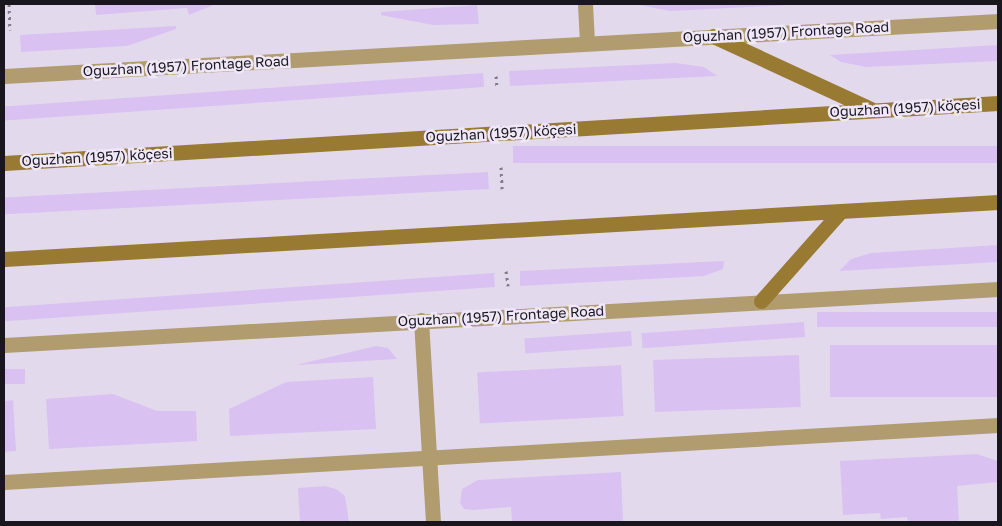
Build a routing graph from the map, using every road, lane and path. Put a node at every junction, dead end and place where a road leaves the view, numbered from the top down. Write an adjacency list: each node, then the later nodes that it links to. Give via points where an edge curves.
1 (9, 4): 4 (path)
2 (585, 4): 6 (street)
3 (998, 21): 5 (street, Oguzhan (1957) Frontage Road)
4 (10, 30)
5 (713, 36): 6 (street, Oguzhan (1957) Frontage Road); 11 (main road)
6 (587, 43): 8 (street, Oguzhan (1957) Frontage Road)
7 (496, 71): 9 (path)
8 (4, 76)
9 (497, 88)
10 (998, 103): 11 (main road, Oguzhan (1957) köçesi)
11 (872, 110): 12 (main road, Oguzhan (1957) köçesi)
12 (4, 163)
13 (501, 167): 14 (path)
14 (502, 189)
15 (998, 202): 16 (main road)
16 (841, 212): 17 (main road); 21 (main road)
17 (4, 259)
18 (506, 271): 19 (path)
19 (508, 286)
20 (998, 289): 21 (street, Oguzhan (1957) Frontage Road)
21 (761, 301): 22 (street, Oguzhan (1957) Frontage Road)
22 (421, 320): 23 (street, Oguzhan (1957) Frontage Road); 25 (street)
23 (4, 345)
24 (998, 425): 25 (street)
25 (429, 458): 26 (street); 27 (street)
26 (4, 482)
27 (433, 522)

